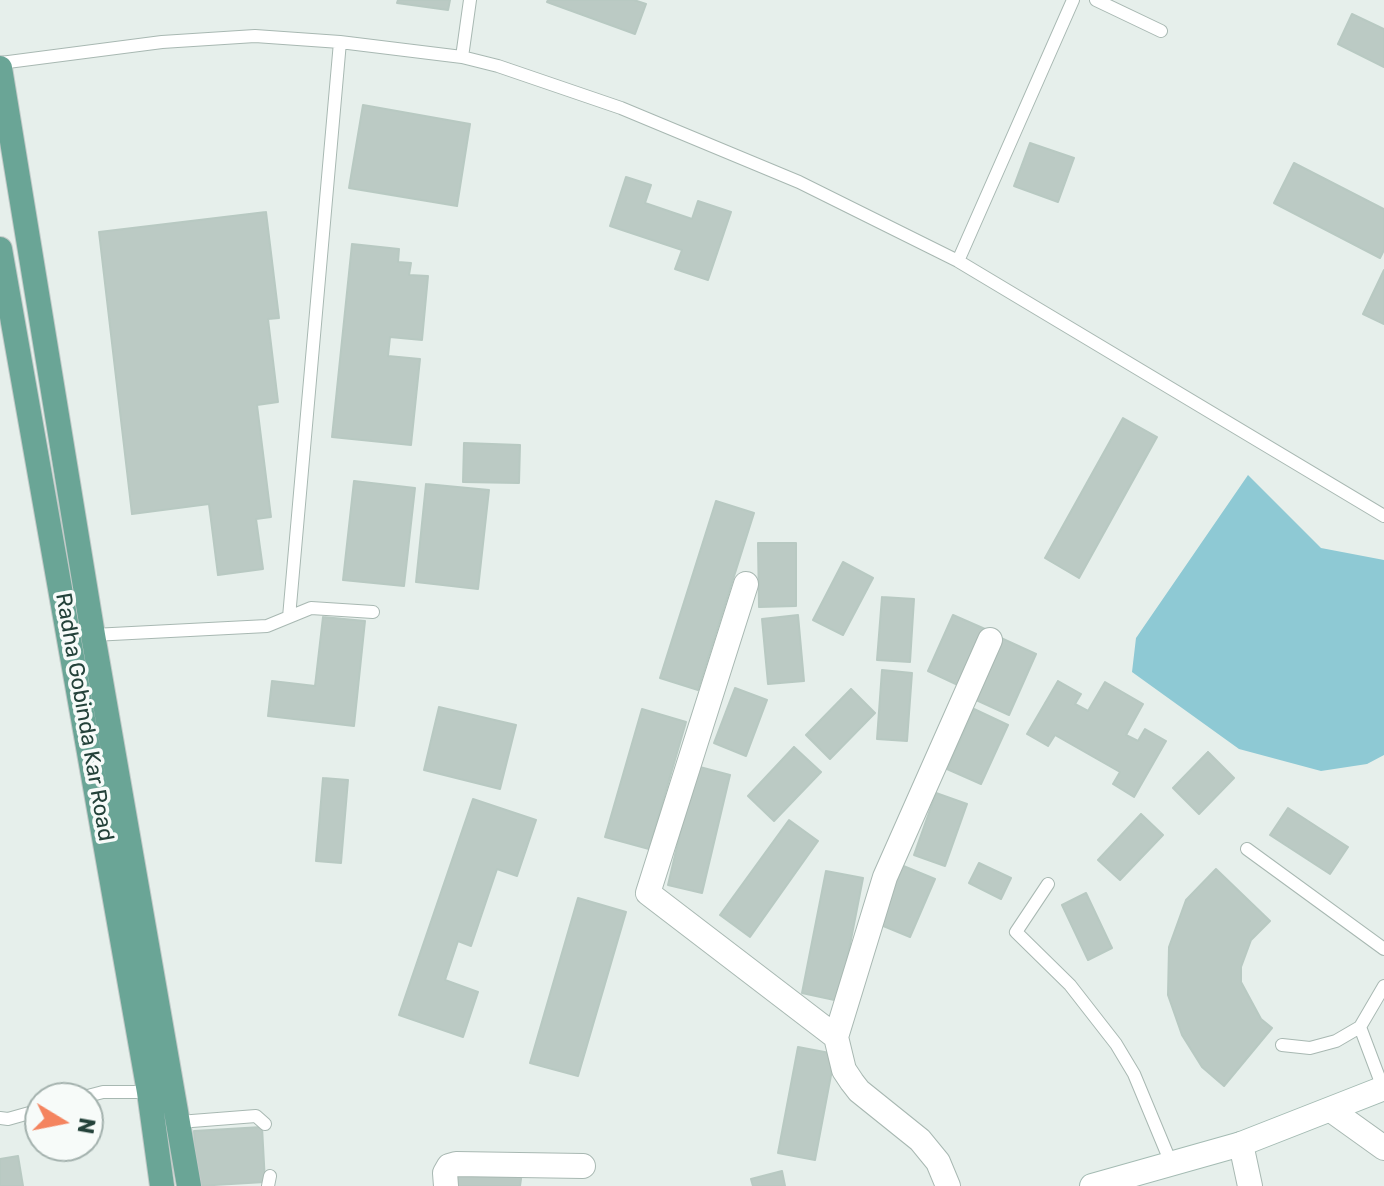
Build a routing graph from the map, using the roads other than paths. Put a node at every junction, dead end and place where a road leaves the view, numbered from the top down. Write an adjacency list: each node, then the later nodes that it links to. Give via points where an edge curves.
1 (470, 0): 6 (lane)
2 (1073, 0): 9 (lane)
3 (1096, 0): 4 (lane)
4 (1161, 31)
5 (340, 42): 6 (lane); 7 (lane, via 255,36 162,42); 14 (lane)
6 (462, 57): 9 (lane, via 621,108 785,176)
7 (0, 65): 15 (main road)
8 (0, 249): 10 (main road, Radha Gobinda Kar Road)
9 (958, 261): 11 (lane)
10 (7, 326): 26 (main road, Radha Gobinda Kar Road)
11 (1384, 516)
12 (746, 584): 22 (street, via 648,893)
13 (373, 612): 14 (lane, via 311,608)
14 (289, 617): 15 (lane, via 267,626)
15 (93, 635): 30 (main road)
16 (990, 640): 22 (street, via 885,877)
17 (1247, 849): 19 (lane)
18 (1048, 884): 34 (lane, via 1016,932 1070,985 1116,1044)
19 (1384, 949)
20 (1384, 986): 21 (lane)
21 (1360, 1027): 23 (lane, via 1310,1048); 24 (lane)
22 (836, 1037): 39 (street, via 852,1082 920,1140)
23 (1282, 1045)
24 (1384, 1088): 27 (street)
25 (104, 1092): 26 (lane)
26 (149, 1092): 36 (main road, Radha Gobinda Kar Road)
27 (1331, 1110): 32 (street); 33 (street)
28 (24, 1114): 29 (lane)
29 (3, 1120)
30 (179, 1122): 31 (lane, via 256,1116); 37 (main road)
31 (265, 1124)
32 (1241, 1144): 34 (street); 41 (street)
33 (1384, 1148)
34 (1171, 1163): 40 (street)
35 (583, 1166): 38 (street, via 456,1164 445,1173)
36 (162, 1186)
37 (189, 1186)
38 (446, 1186)
39 (948, 1186)
40 (1092, 1186)
41 (1250, 1186)

